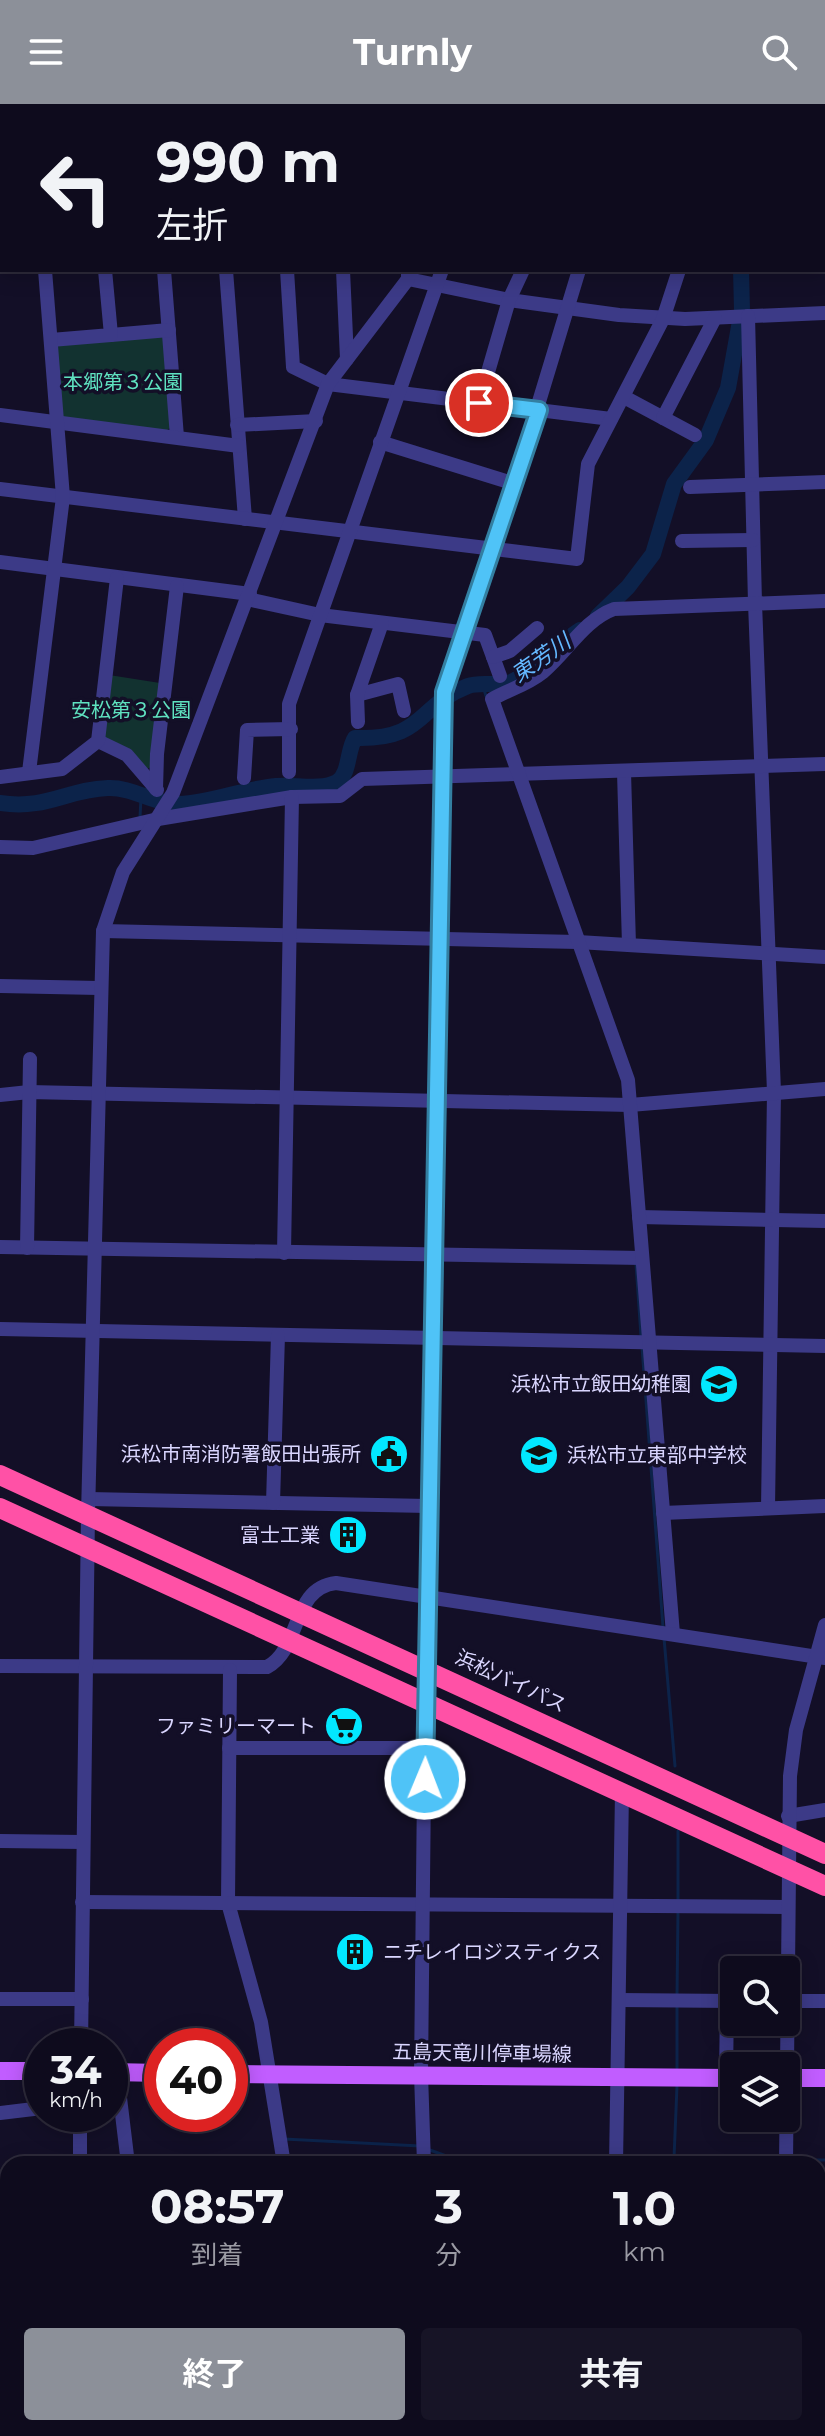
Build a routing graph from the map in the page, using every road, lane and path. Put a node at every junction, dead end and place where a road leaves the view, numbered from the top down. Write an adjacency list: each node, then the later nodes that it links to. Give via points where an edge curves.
1 (45, 272): 20 (street)
2 (105, 272): 19 (street)
3 (164, 272): 18 (street)
4 (226, 272): 32 (street)
5 (287, 272): 22 (street, via 293,367)
6 (343, 272): 21 (street)
7 (522, 272): 12 (street)
8 (578, 272): 13 (street)
9 (675, 272): 17 (street)
10 (408, 274): 11 (street); 21 (street)
11 (439, 276): 12 (street); 23 (street)
12 (509, 300): 13 (street); 25 (street)
13 (567, 309): 17 (street); 26 (street)
14 (825, 313): 15 (street)
15 (748, 316): 16 (street); 39 (street)
16 (715, 318): 17 (street); 28 (street)
17 (663, 319): 24 (street)
18 (169, 330): 19 (street); 34 (street)
19 (111, 335): 20 (street)
20 (51, 340): 31 (street)
21 (347, 359): 22 (street)
22 (328, 384): 23 (street); 30 (street)
23 (396, 393): 25 (street); 35 (street)
24 (624, 397): 28 (street); 29 (street)
25 (479, 403): 26 (street)
26 (539, 410): 29 (street); 38 (street)
27 (0, 415): 31 (street)
28 (663, 418): 33 (street)
29 (611, 419): 48 (street, via 588,464 577,559)
30 (316, 421): 32 (street); 44 (street)
31 (57, 422): 34 (street); 42 (street)
32 (237, 425): 36 (street)
33 (695, 435)
34 (177, 437): 36 (street)
35 (380, 442): 38 (street); 45 (street)
36 (239, 446): 43 (street)
37 (825, 482): 39 (street)
38 (515, 484): 48 (street)
39 (751, 484): 40 (street); 46 (street)
40 (690, 487)
41 (0, 489): 42 (street)
42 (63, 497): 43 (street); 50 (street)
43 (245, 519): 44 (street)
44 (278, 523): 45 (street); 53 (street)
45 (348, 532): 48 (street); 56 (street)
46 (753, 540): 47 (street); 55 (street)
47 (682, 541)
48 (494, 550): 59 (street)
49 (0, 562): 50 (street)
50 (52, 571): 51 (street); 69 (street)
51 (117, 578): 52 (street); 66 (street)
52 (177, 586): 53 (street); 76 (street)
53 (249, 596): 56 (street); 78 (street)
54 (825, 601): 55 (street)
55 (755, 603): 68 (street); 72 (street, via 637,607 600,614 540,674 492,699)
56 (320, 615): 57 (street); 65 (street, via 289,704)
57 (382, 623): 59 (street); 62 (street)
58 (537, 628): 60 (street, via 510,651)
59 (466, 632): 60 (street, via 485,635); 75 (street, via 444,692)
60 (493, 657): 61 (street)
61 (500, 676)
62 (357, 695): 63 (street, via 398,684); 64 (street)
63 (404, 711)
64 (358, 722)
65 (291, 729): 70 (street); 74 (street, via 247,730)
66 (98, 741): 69 (street, via 62,769); 76 (street, via 127,755)
67 (825, 764): 68 (street)
68 (761, 766): 71 (street); 85 (street)
69 (29, 772): 73 (street)
70 (289, 772)
71 (624, 772): 72 (street); 84 (street)
72 (519, 775): 75 (street); 83 (street)
73 (0, 777)
74 (244, 778)
75 (442, 778): 77 (street, via 362,779 340,796); 82 (street)
76 (156, 789): 78 (street)
77 (292, 797): 78 (street); 81 (street)
78 (167, 805): 79 (street, via 33,848); 80 (street, via 123,872)
79 (0, 847)
80 (103, 931): 81 (street); 88 (street)
81 (289, 934): 82 (street); 95 (street)
82 (439, 939): 83 (street); 96 (street)
83 (578, 942): 84 (street); 97 (street, via 628,1080)
84 (629, 945): 85 (street)
85 (768, 954): 86 (street); 92 (street)
86 (825, 957)
87 (0, 986): 88 (street)
88 (99, 988): 93 (street)
89 (30, 1059): 91 (street)
90 (825, 1089): 92 (street)
91 (29, 1092): 93 (street); 94 (street); 102 (street)
92 (774, 1092): 97 (street); 99 (street)
93 (96, 1094): 95 (street); 103 (street)
94 (0, 1095)
95 (286, 1097): 96 (street); 104 (street)
96 (436, 1101): 97 (street); 105 (street)
97 (630, 1105): 98 (street)
98 (639, 1217): 99 (street); 106 (street)
99 (772, 1220): 100 (street); 112 (street)
100 (825, 1221)
101 (0, 1247): 102 (street)
102 (27, 1248): 103 (street)
103 (95, 1250): 104 (street); 108 (street)
104 (284, 1253): 105 (street)
105 (432, 1256): 106 (street); 110 (street)
106 (642, 1258): 111 (street)
107 (0, 1329): 108 (street)
108 (93, 1331): 109 (street); 116 (street)
109 (278, 1335): 110 (street); 115 (street)
110 (431, 1338): 111 (street); 117 (street)
111 (649, 1342): 112 (street); 121 (street)
112 (771, 1345): 113 (street); 120 (street)
113 (825, 1346)
114 (0, 1475): 116 (highway, 浜松バイパス)
115 (273, 1503): 116 (street); 117 (street)
116 (88, 1506): 122 (street); 124 (highway, 浜松バイパス)
117 (428, 1506): 123 (street)
118 (825, 1506): 120 (street)
119 (0, 1508): 122 (highway)
120 (768, 1508): 121 (street)
121 (663, 1513): 126 (street)
122 (87, 1548): 127 (highway); 130 (street)
123 (426, 1595): 124 (street, via 325,1584 310,1595); 126 (street); 131 (street)
124 (299, 1615): 127 (street); 131 (highway, 浜松バイパス)
125 (825, 1625): 128 (street)
126 (673, 1634): 128 (street)
127 (290, 1640): 132 (street, via 277,1662 267,1667); 133 (highway)
128 (820, 1657): 138 (street, via 796,1730)
129 (0, 1666): 130 (street)
130 (86, 1667): 132 (street); 141 (street)
131 (425, 1668): 133 (street); 139 (highway, 浜松バイパス)
132 (230, 1670): 134 (street)
133 (425, 1703): 135 (street); 136 (highway)
134 (229, 1748): 135 (street); 146 (street)
135 (425, 1748): 147 (street)
136 (622, 1792): 143 (highway); 148 (street)
137 (825, 1810): 138 (street)
138 (788, 1816): 139 (street)
139 (788, 1837): 142 (highway, 浜松バイパス); 143 (street)
140 (0, 1841): 141 (street)
141 (83, 1842): 145 (street)
142 (825, 1854)
143 (787, 1870): 144 (highway); 149 (street)
144 (825, 1886)
145 (82, 1902): 146 (street); 152 (street)
146 (228, 1903): 147 (street); 161 (street)
147 (423, 1904): 148 (street); 162 (street)
148 (619, 1906): 149 (street); 153 (street)
149 (787, 1907): 150 (street)
150 (786, 1956)
151 (0, 1999): 152 (street)
152 (82, 1999): 157 (street)
153 (619, 2000): 154 (street); 163 (street)
154 (720, 2001)
155 (800, 2001): 156 (street)
156 (825, 2001)
157 (81, 2028)
158 (0, 2071): 159 (main road)
159 (24, 2071)
160 (248, 2074): 161 (main road, 五島天竜川停車場線)
161 (270, 2074): 162 (main road, 五島天竜川停車場線); 174 (street)
162 (421, 2074): 163 (main road, 五島天竜川停車場線); 175 (street)
163 (616, 2077): 164 (main road, 五島天竜川停車場線); 176 (street)
164 (720, 2078)
165 (800, 2078): 166 (main road)
166 (825, 2078)
167 (24, 2110): 168 (street)
168 (0, 2113)
169 (80, 2132): 172 (street)
170 (123, 2132): 173 (street)
171 (786, 2132): 177 (street)
172 (80, 2156)
173 (127, 2156)
174 (283, 2156)
175 (424, 2156)
176 (616, 2156)
177 (786, 2156)

